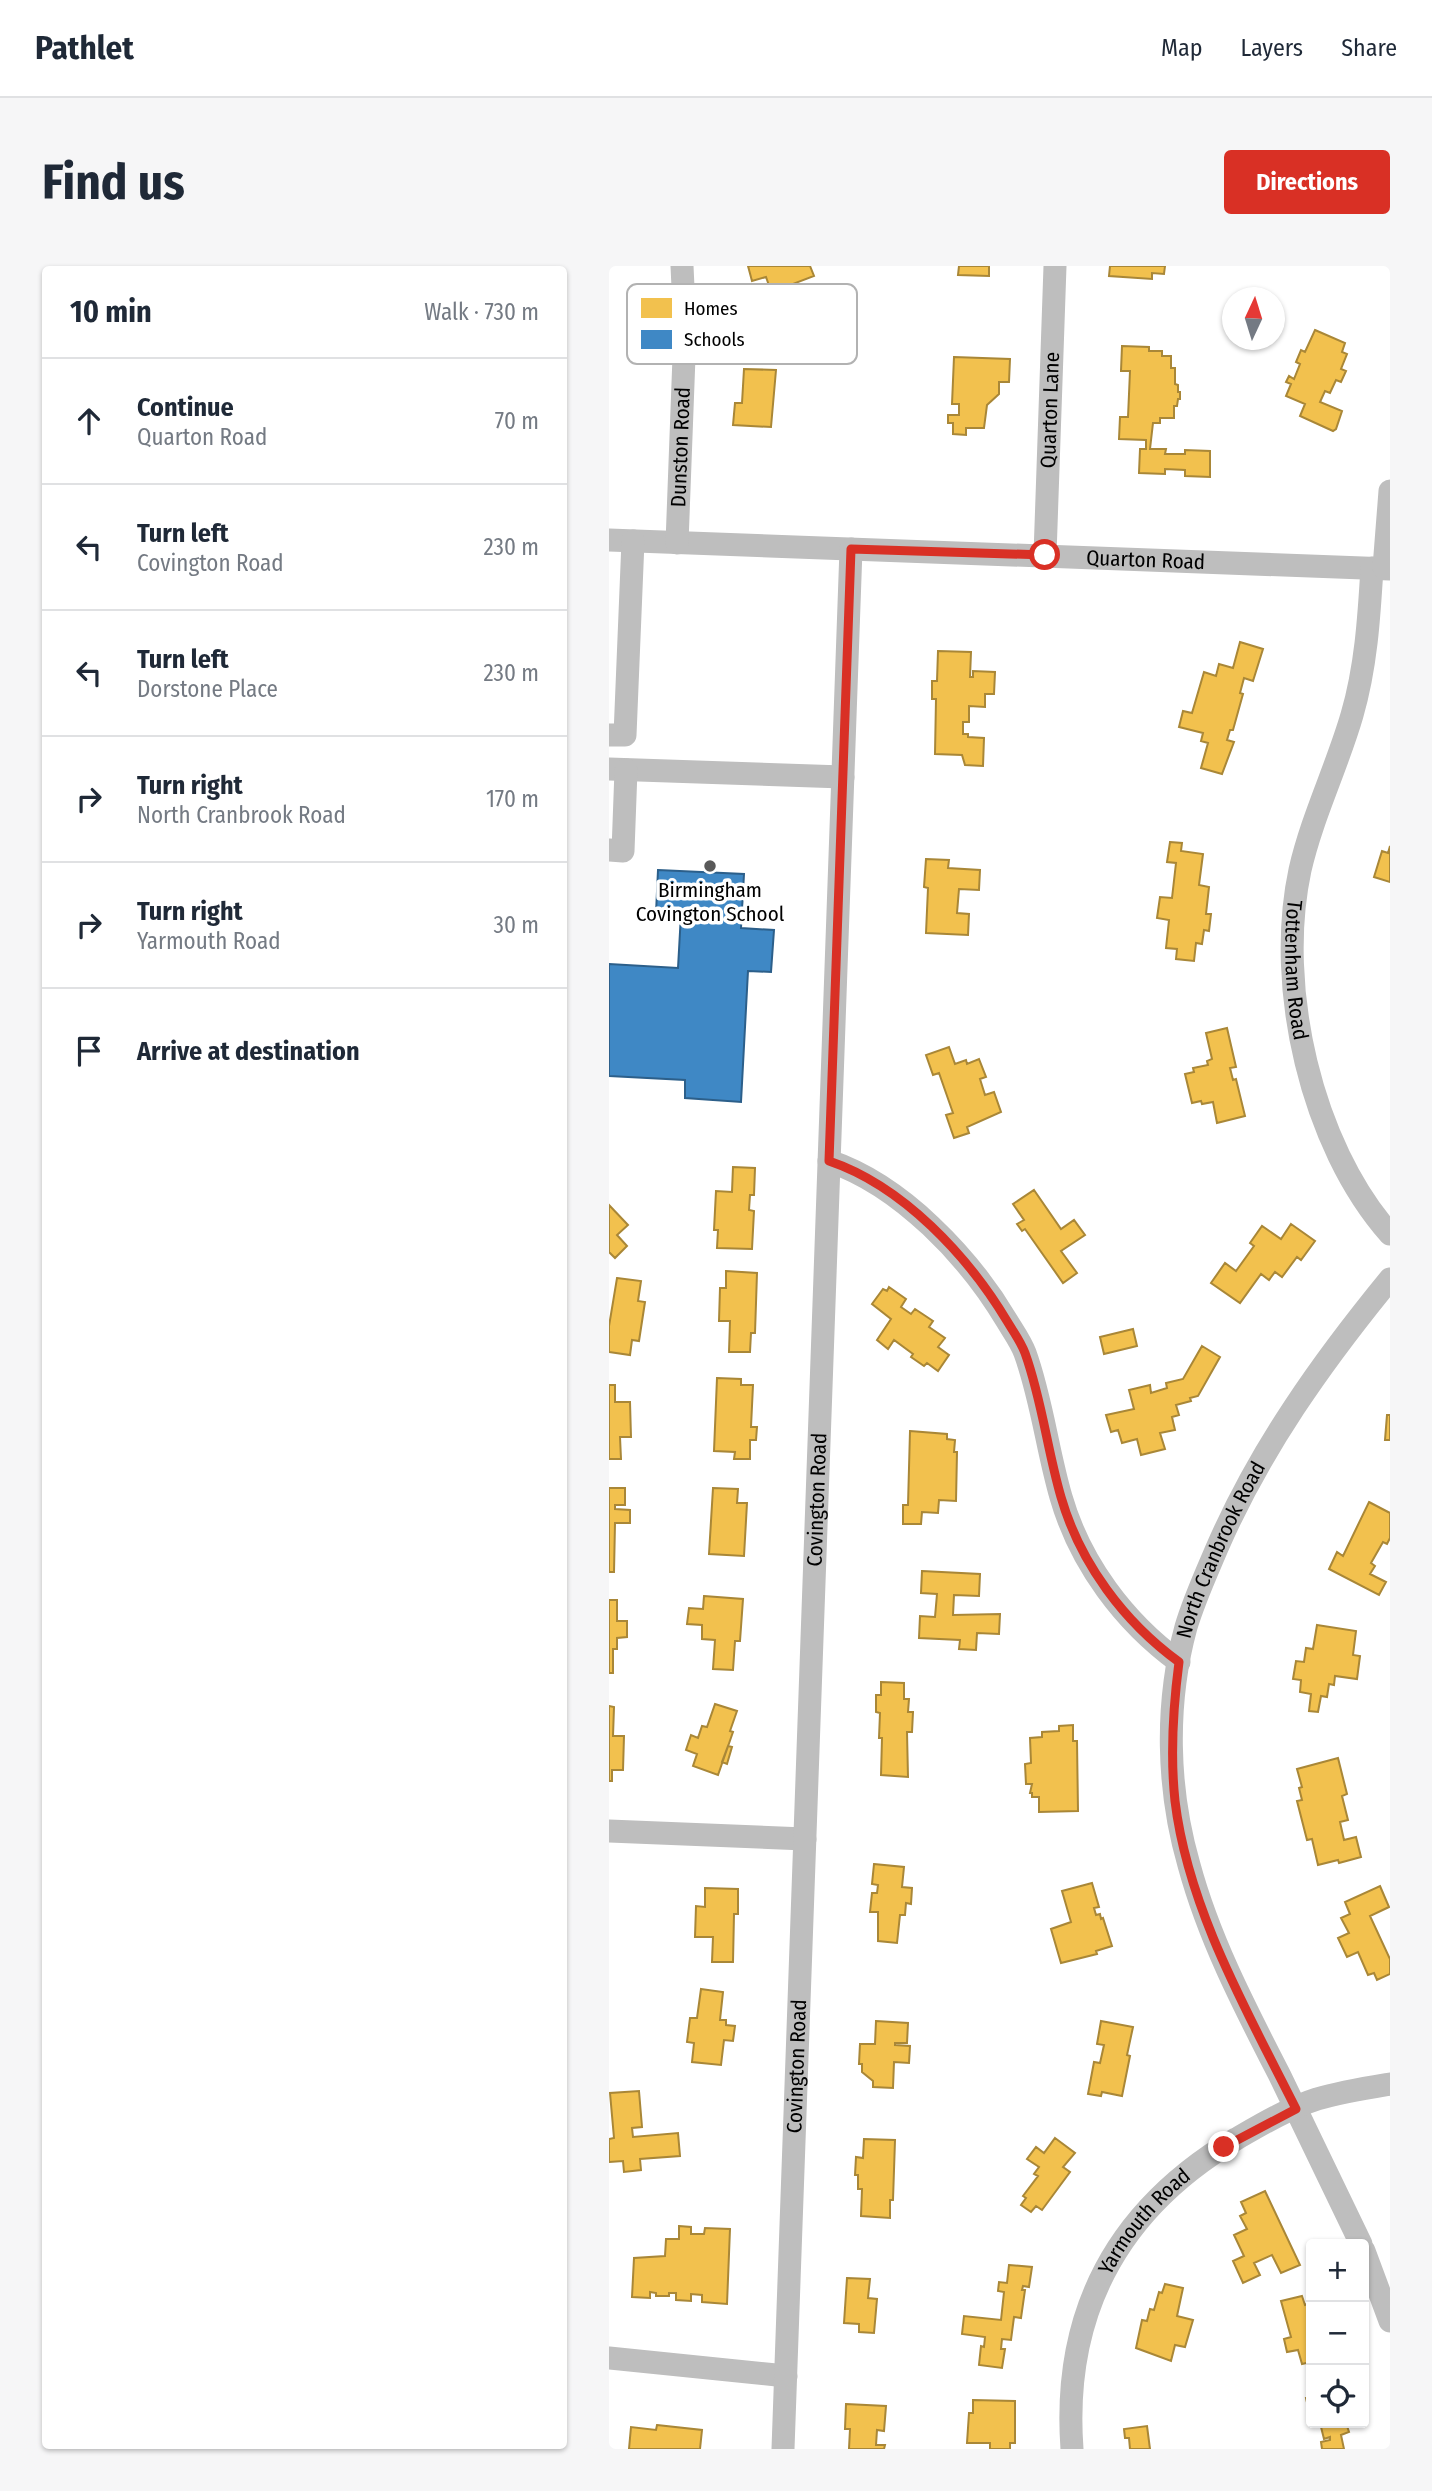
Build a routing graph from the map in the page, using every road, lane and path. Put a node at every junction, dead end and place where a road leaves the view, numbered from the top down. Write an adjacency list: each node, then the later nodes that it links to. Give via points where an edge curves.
1 (682, 266): 3 (street, Dunston Road)
2 (1055, 266): 10 (street, Quarton Lane)
3 (683, 284)
4 (684, 364): 8 (street, Dunston Road)
5 (1390, 491): 11 (street, Tottenham Road)
6 (609, 540): 7 (street, Quarton Road)
7 (633, 541): 8 (street, Quarton Road); 12 (street, via 625,735)
8 (677, 542): 9 (street, Quarton Road)
9 (851, 549): 10 (street, Quarton Road); 14 (street, Covington Road)
10 (1045, 555): 11 (street, Quarton Road)
11 (1382, 568): 17 (street, Tottenham Road, via 1345,738 1306,848 1295,901 1292,958 1298,1021 1320,1110 1343,1162)
12 (609, 735)
13 (618, 770): 14 (street); 15 (street, via 623,850)
14 (843, 777): 16 (street, Covington Road)
15 (609, 850)
16 (829, 1161): 19 (street, via 869,1178 933,1228 995,1300 1024,1350 1042,1406 1061,1497 1081,1548 1109,1593 1144,1634); 21 (street, Covington Road)
17 (1390, 1234)
18 (1390, 1279): 19 (street, North Cranbrook Road, via 1321,1367 1257,1467 1202,1582)
19 (1179, 1662): 23 (street, North Cranbrook Road, via 1173,1765 1175,1801 1189,1866 1233,1979)
20 (609, 1832): 21 (street)
21 (805, 1839): 28 (street, Covington Road)
22 (1390, 2084): 23 (street, Yarmouth Road, via 1316,2100)
23 (1296, 2109): 24 (street, North Cranbrook Road); 30 (street, Yarmouth Road, via 1193,2167 1156,2201 1121,2244 1080,2333 1072,2367)
24 (1359, 2239)
25 (1369, 2264): 26 (street)
26 (1390, 2321)
27 (609, 2358): 28 (street)
28 (786, 2376): 29 (street, Covington Road)
29 (783, 2449)
30 (1072, 2449)

